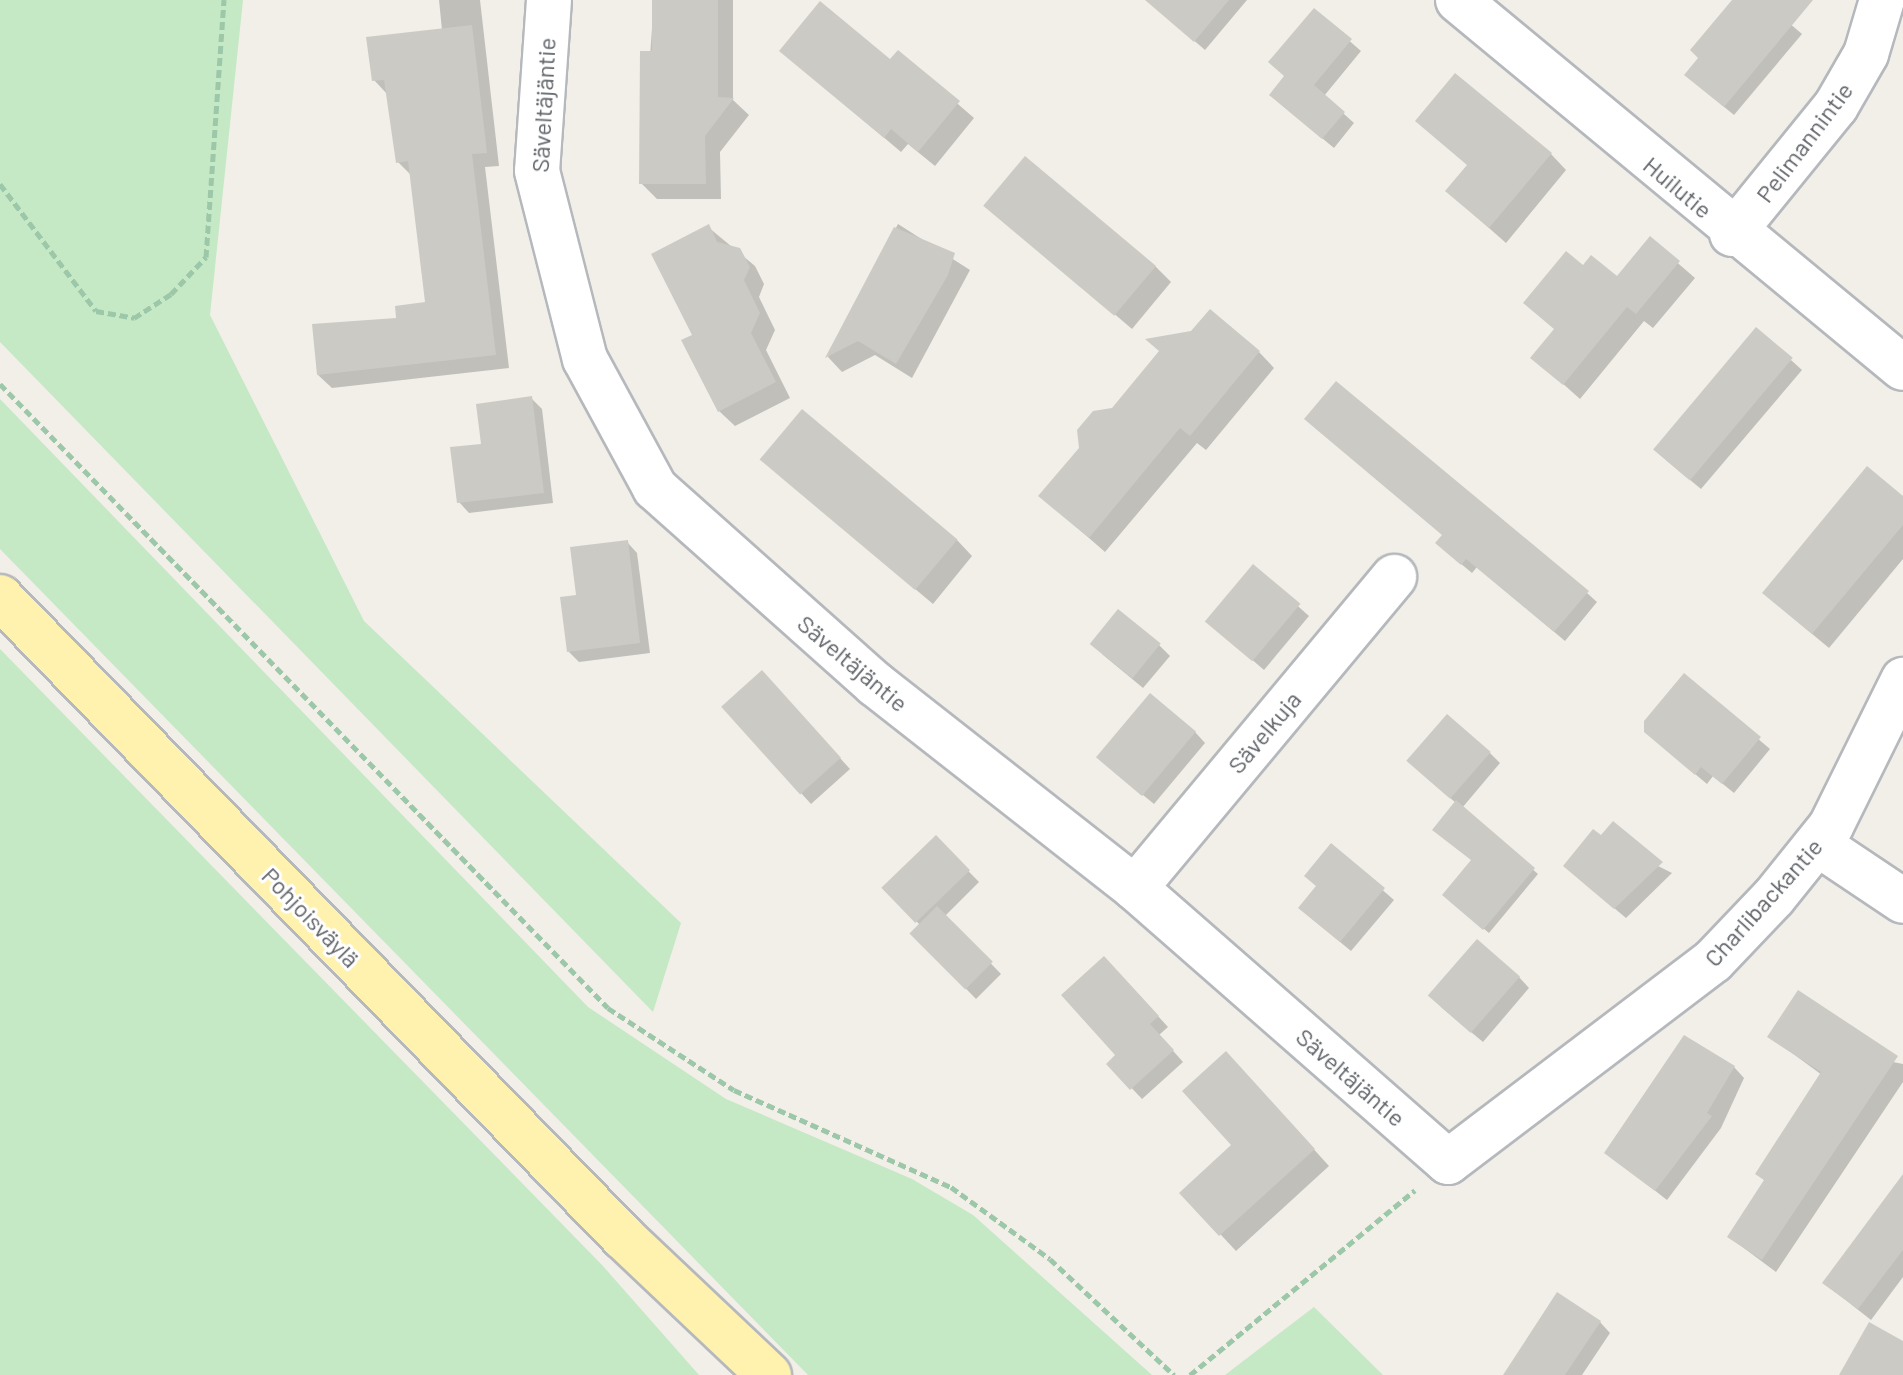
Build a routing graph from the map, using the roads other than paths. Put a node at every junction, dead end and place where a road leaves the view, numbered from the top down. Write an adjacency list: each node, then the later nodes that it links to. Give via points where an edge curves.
1 (549, 0): 10 (street, Säveltäjäntie, via 537,171 585,359 655,488 875,684)
2 (1458, 0): 4 (street, Huilutie)
3 (1882, 0): 4 (street, Pelimannintie, via 1866,54 1836,106)
4 (1732, 234): 5 (street, Huilutie)
5 (1903, 368)
6 (1394, 577): 10 (street, Sävelkuja)
7 (0, 597): 13 (main road, Pohjoisväylä)
8 (1903, 680): 9 (street, Charlibackantie)
9 (1818, 844): 11 (street); 12 (street, Charlibackantie, via 1713,961)
10 (1135, 888): 12 (street, Säveltäjäntie)
11 (1903, 901)
12 (1448, 1162)
13 (623, 1237): 14 (main road, Pohjoisväylä); 15 (main road, Pohjoisväylä)
14 (736, 1375)
15 (769, 1375)

